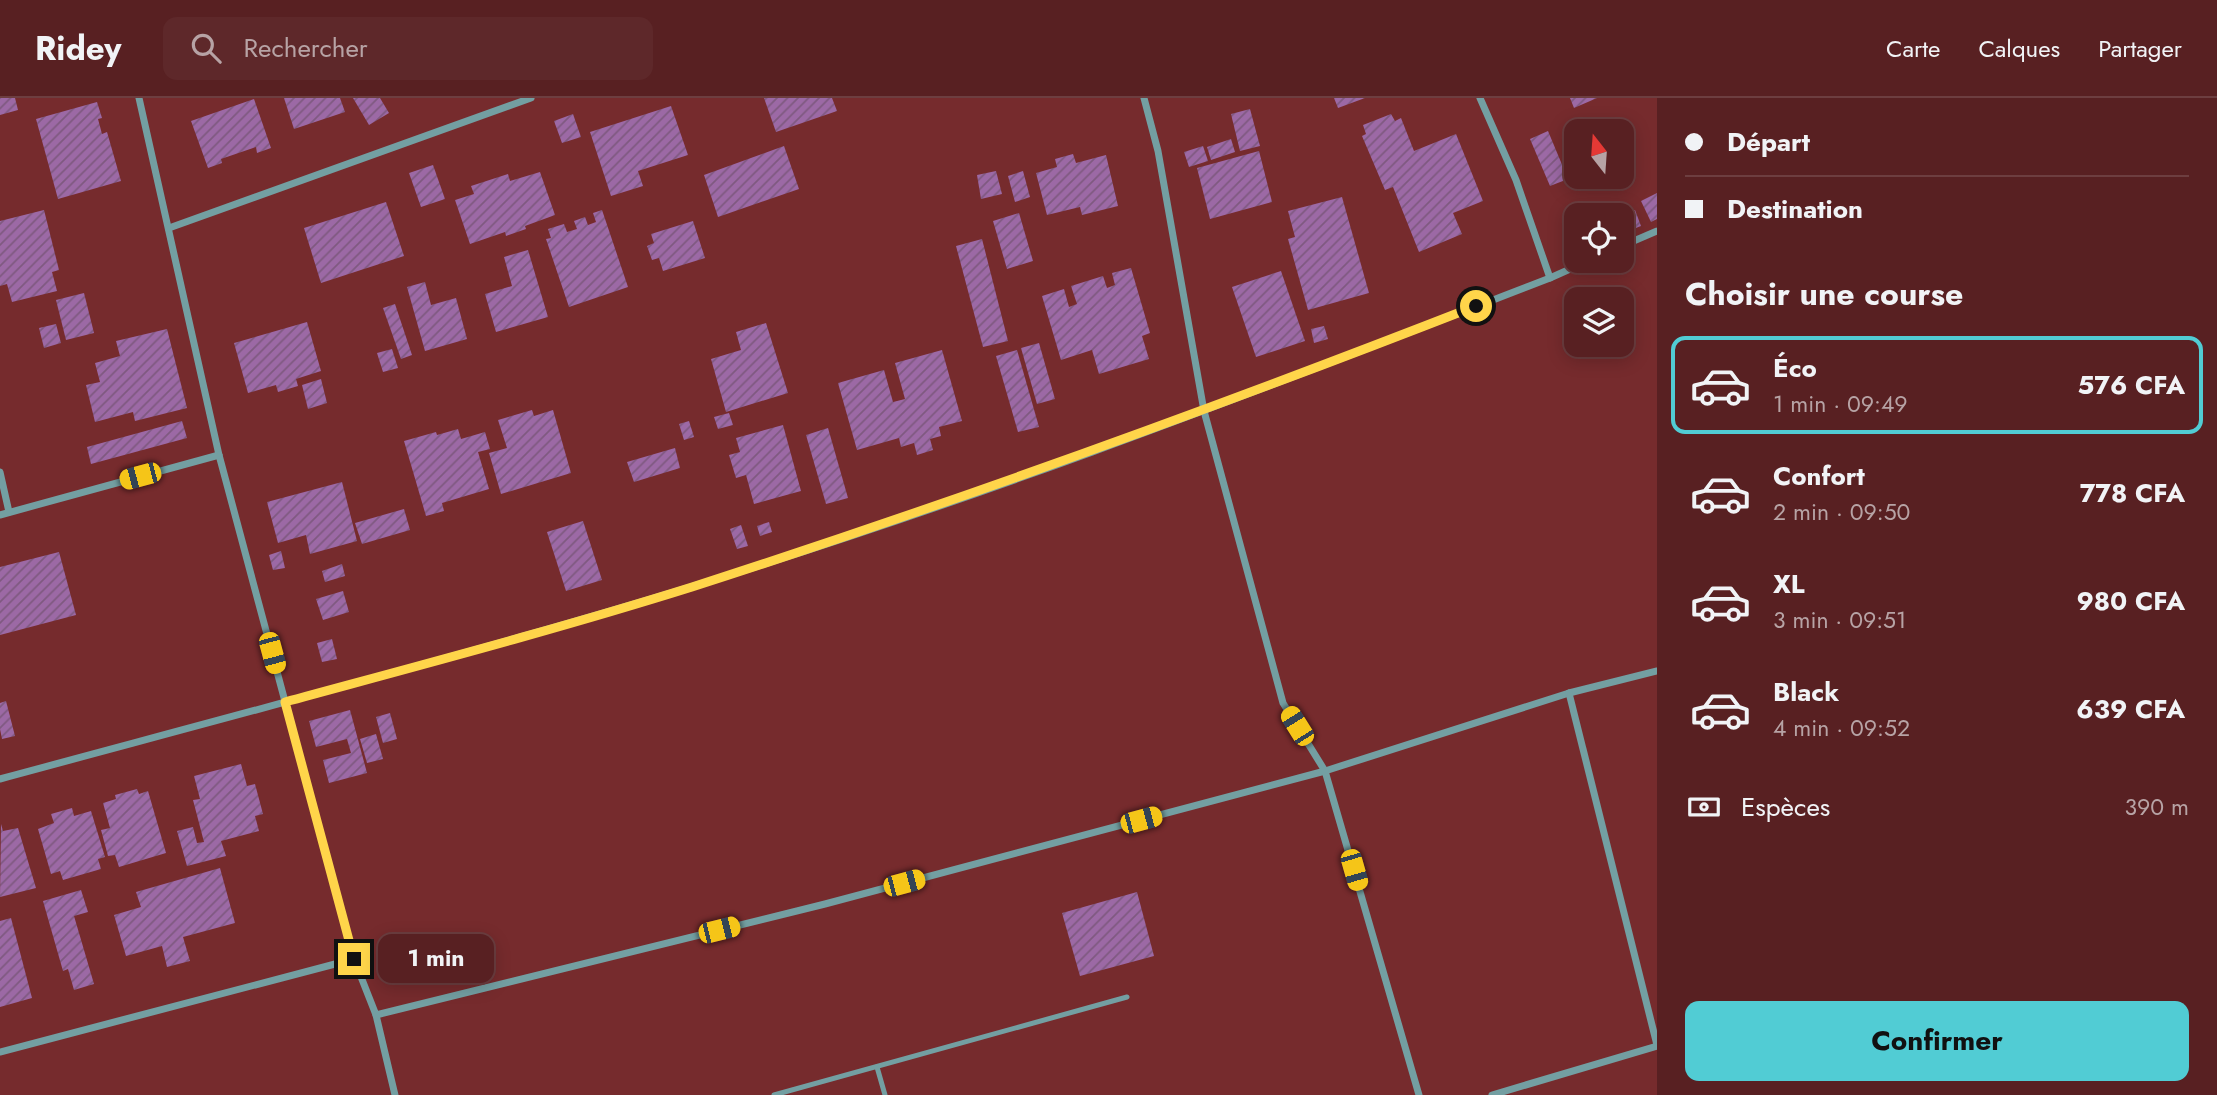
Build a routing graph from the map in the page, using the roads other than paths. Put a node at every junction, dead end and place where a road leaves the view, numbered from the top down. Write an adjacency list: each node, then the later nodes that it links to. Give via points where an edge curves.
1 (139, 98): 5 (street)
2 (531, 98): 5 (street)
3 (1144, 98): 10 (street, via 1158,151)
4 (1480, 98): 9 (street, via 1516,180)
5 (169, 228): 11 (street)
6 (1657, 230): 7 (street)
7 (1634, 241)
8 (1564, 272): 9 (street)
9 (1550, 278): 10 (street)
10 (1204, 411): 17 (street, via 690,587); 18 (street, via 1283,704)
11 (219, 455): 13 (street); 17 (street)
12 (0, 472): 13 (street)
13 (9, 512): 14 (street)
14 (0, 515)
15 (1657, 671): 16 (street)
16 (1569, 692): 18 (street); 23 (street)
17 (285, 702): 19 (street); 20 (street)
18 (1325, 771): 22 (street, via 825,904); 29 (street)
19 (0, 779)
20 (354, 959): 22 (street); 24 (street)
21 (1127, 997): 25 (lane)
22 (376, 1015): 26 (street)
23 (1657, 1046): 30 (street)
24 (0, 1052)
25 (877, 1068): 27 (lane); 28 (lane)
26 (395, 1095)
27 (774, 1095)
28 (885, 1095)
29 (1419, 1095)
30 (1492, 1095)

